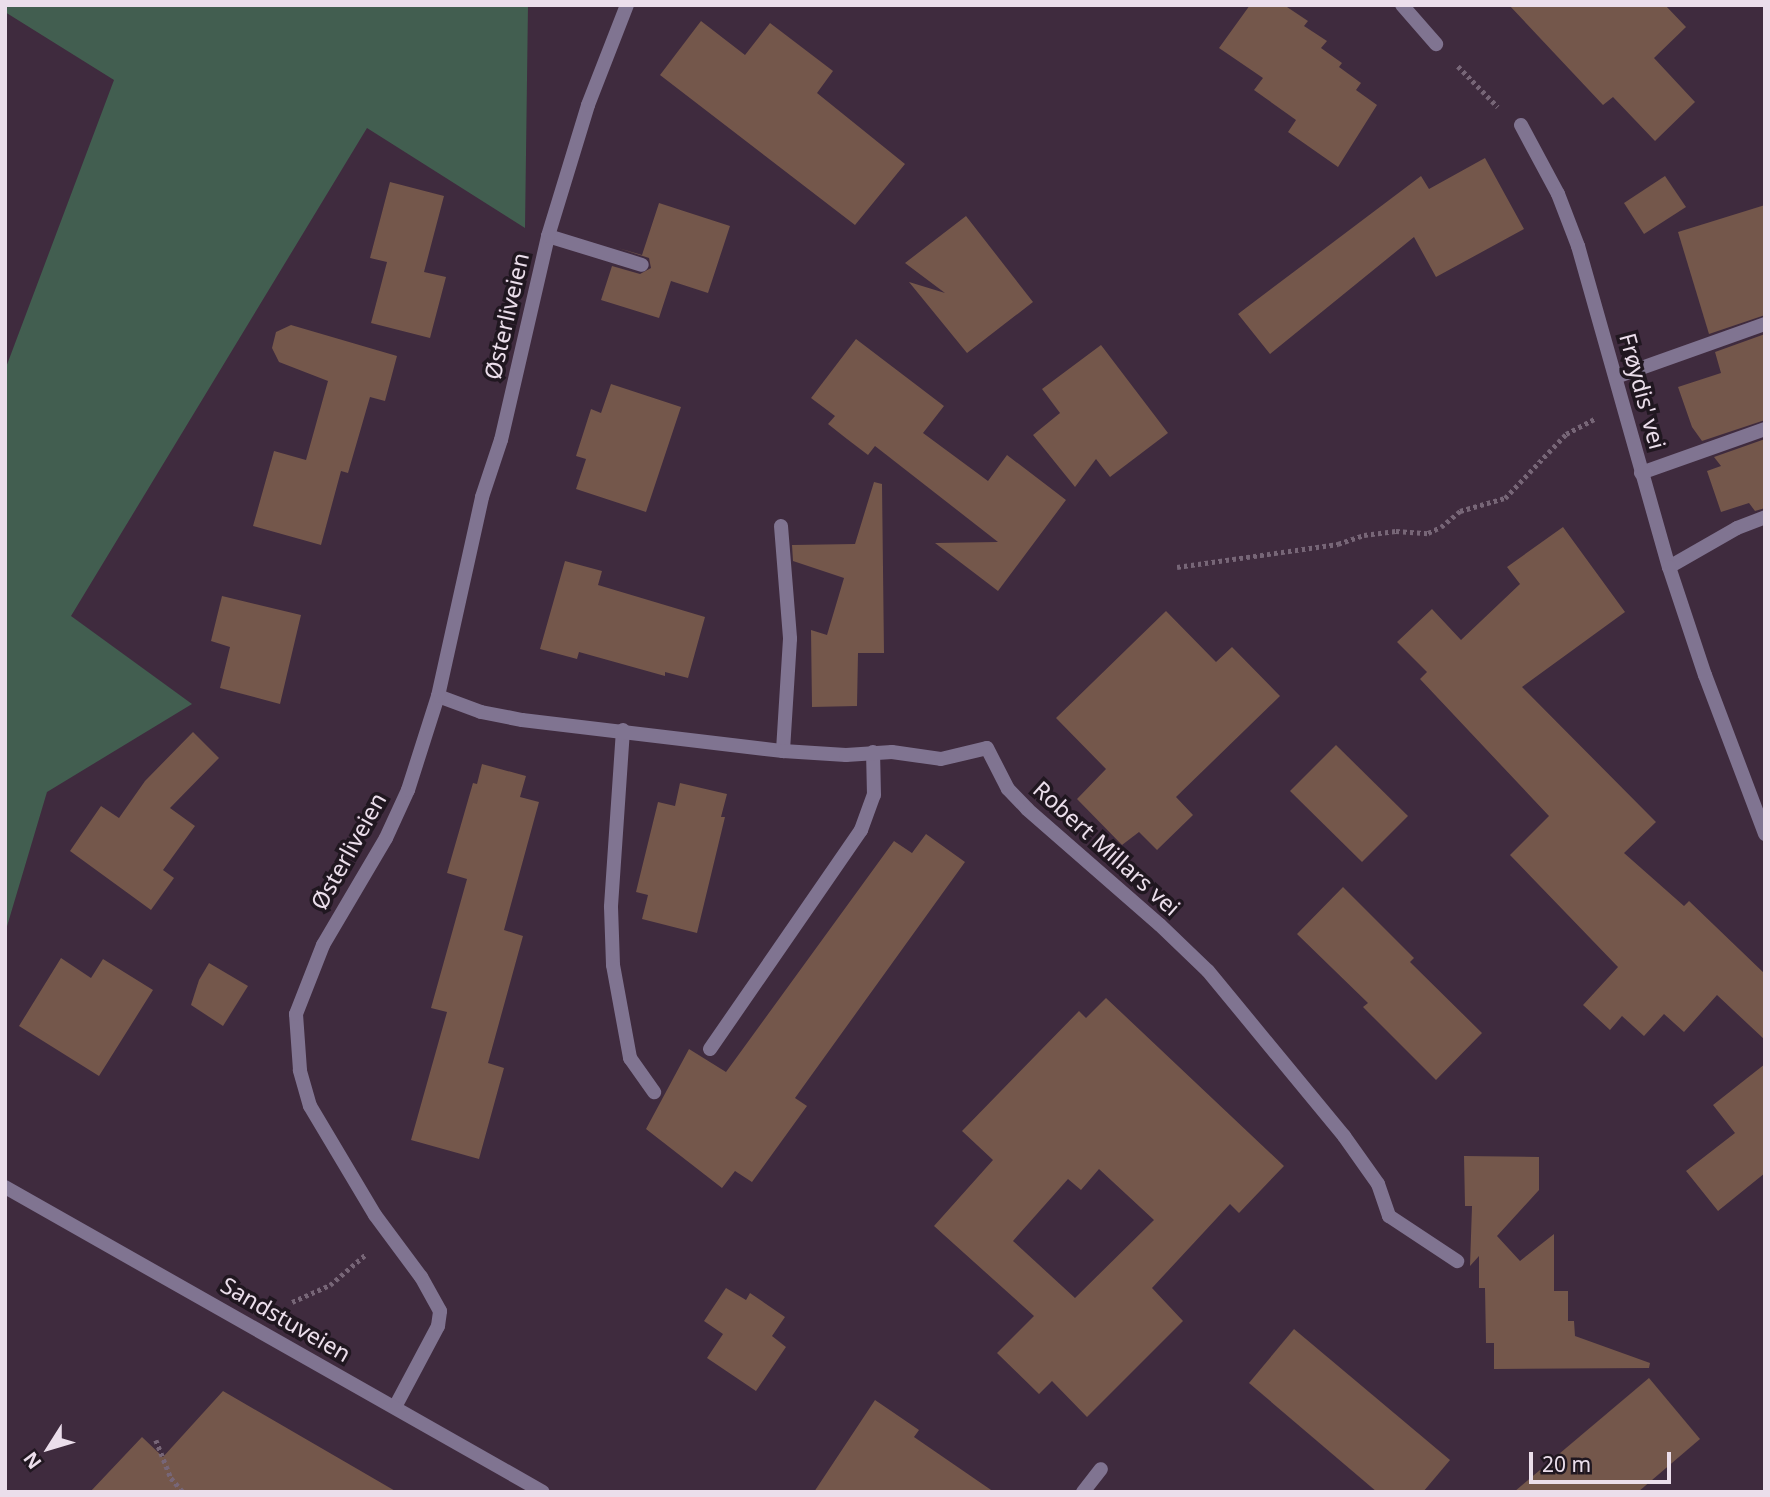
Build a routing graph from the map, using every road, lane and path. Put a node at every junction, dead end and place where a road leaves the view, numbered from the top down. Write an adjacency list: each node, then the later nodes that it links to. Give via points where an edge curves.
1 (628, 5): 5 (street, Østerliveien, via 588,105)
2 (1402, 5): 3 (street)
3 (1436, 44): 4 (path)
4 (1521, 125): 8 (street, Frøydis' vei, via 1578,246)
5 (548, 236): 6 (street, Østerliveien); 16 (street, Østerliveien)
6 (642, 264)
7 (1765, 324): 8 (street)
8 (1616, 377): 9 (street, Frøydis' vei)
9 (1624, 409): 11 (street, Frøydis' vei); 15 (path, via 1588,420 1566,434 1505,498 1460,511 1428,533 1364,535 1338,544)
10 (1765, 429): 11 (street)
11 (1642, 473): 14 (street, Frøydis' vei)
12 (1765, 517): 14 (street)
13 (781, 526): 18 (street, via 790,639)
14 (1669, 567): 20 (street, Frøydis' vei, via 1704,675)
15 (1177, 568)
16 (438, 695): 17 (street, Robert Millars vei, via 481,712 522,720); 27 (street, Østerliveien, via 408,790 386,838 323,945 300,999 296,1022 300,1070 310,1106 440,1311 438,1326)
17 (623, 730): 18 (street, Robert Millars vei); 22 (street, via 611,907 613,965 630,1058)
18 (783, 751): 19 (street, Robert Millars vei)
19 (873, 752): 21 (street, via 874,795 861,830); 25 (street, Robert Millars vei, via 941,759 987,748 1008,789 1027,809 1208,971 1344,1136 1378,1184 1389,1216)
20 (1765, 834)
21 (710, 1049)
22 (654, 1092)
23 (5, 1187): 27 (street, Sandstuveien)
24 (369, 1253): 26 (path, via 330,1285)
25 (1457, 1261)
26 (292, 1302)
27 (395, 1407): 31 (street, Sandstuveien)
28 (156, 1440): 30 (path, via 171,1478)
29 (1101, 1469): 32 (street)
30 (183, 1492)
31 (543, 1492)
32 (1083, 1492)

